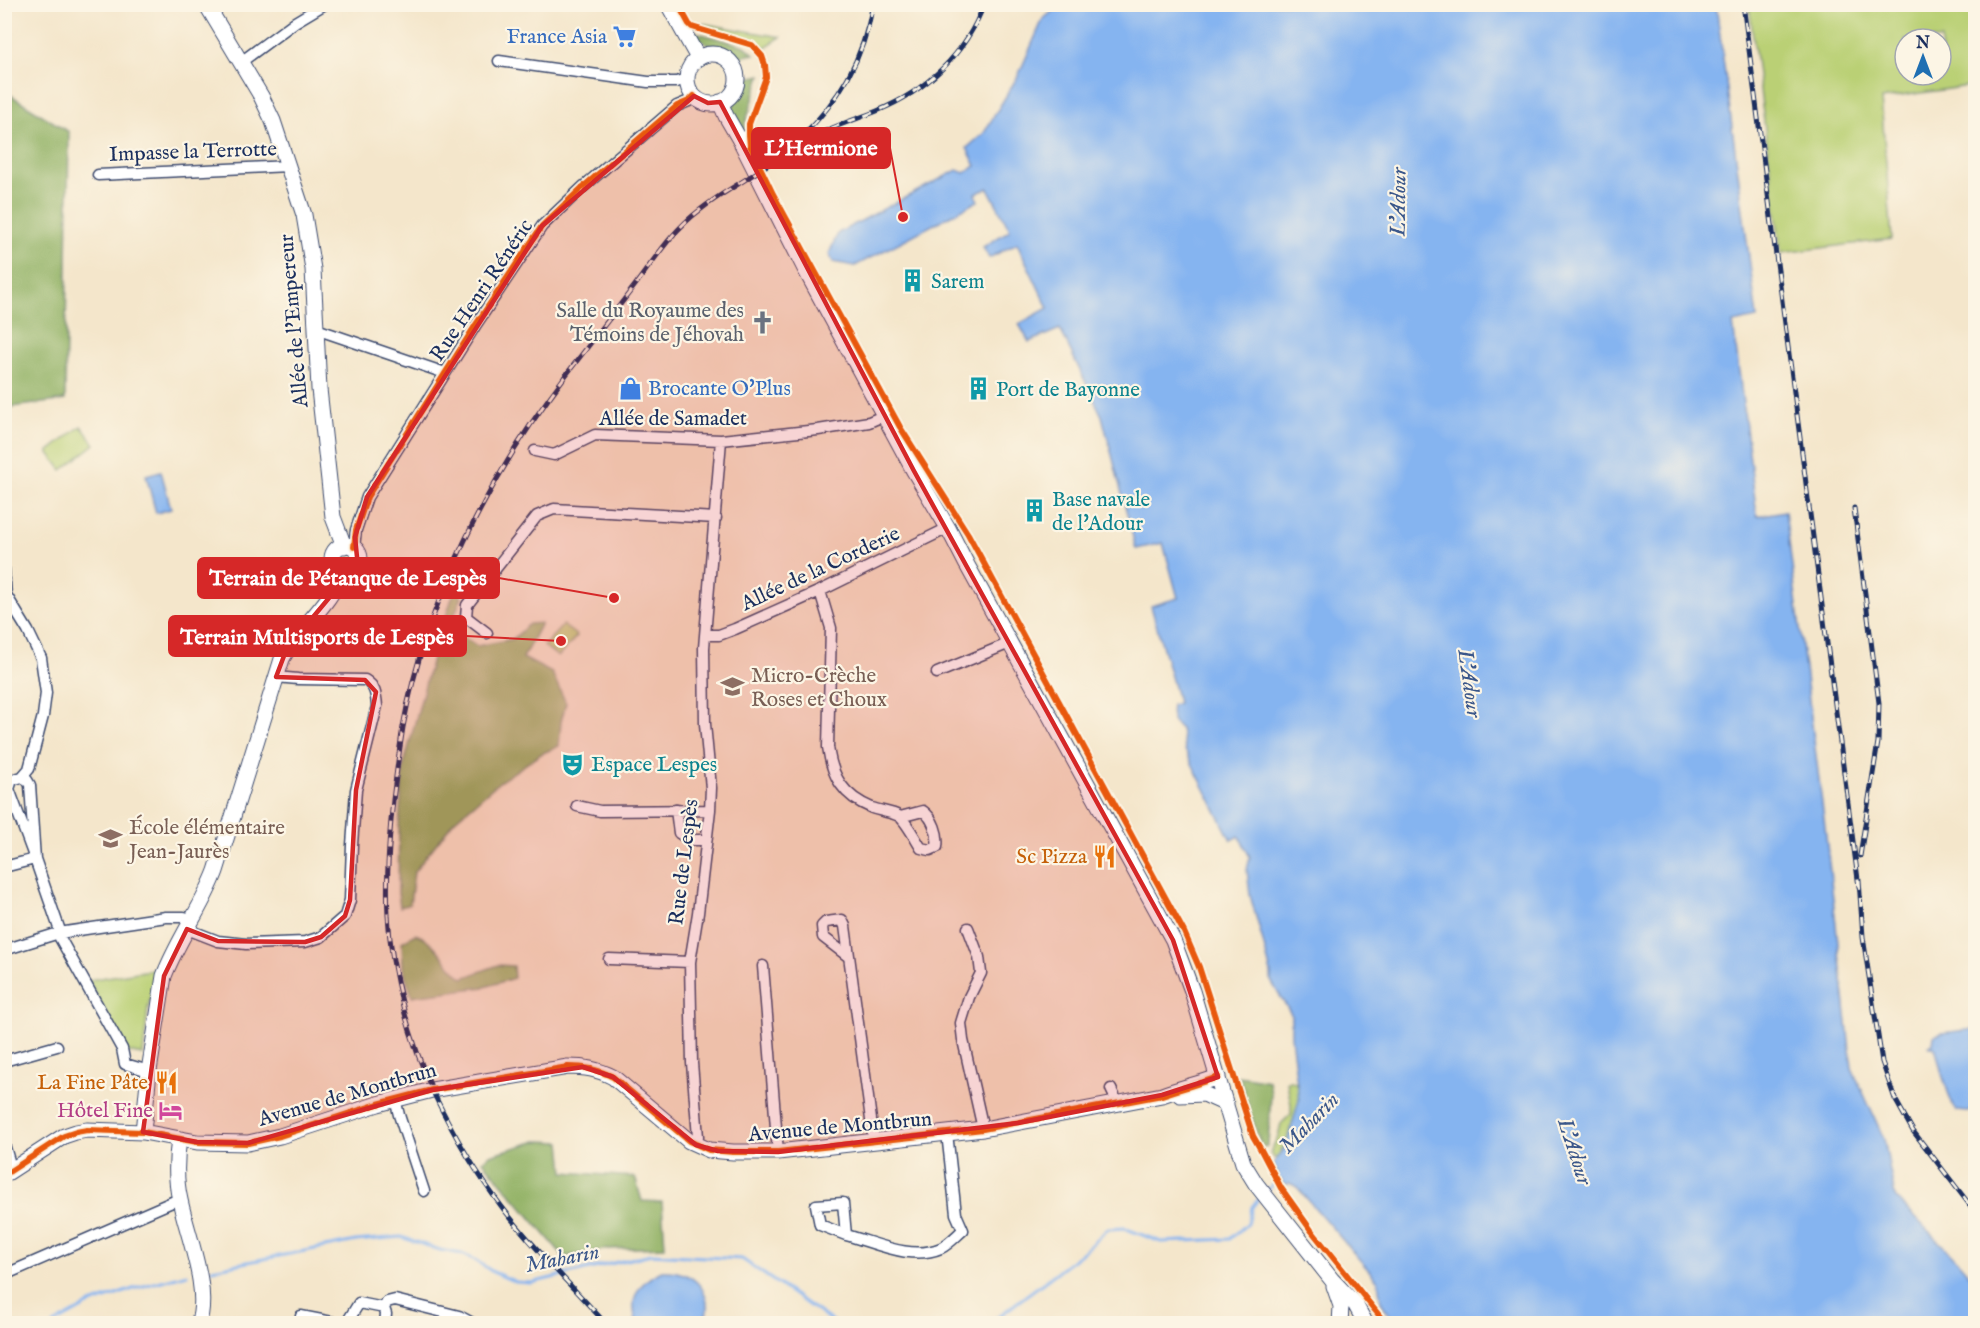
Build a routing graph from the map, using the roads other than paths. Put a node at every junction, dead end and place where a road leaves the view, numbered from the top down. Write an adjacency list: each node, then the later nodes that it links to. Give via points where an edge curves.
1 (206, 4): 6 (street, Allée de l'Empereur)
2 (325, 4): 6 (street)
3 (668, 4): 4 (street)
4 (699, 58): 7 (street, via 690,67); 9 (street, via 720,56 735,69 735,88)
5 (499, 61): 7 (street, via 648,82)
6 (241, 62): 10 (street, Allée de l'Empereur, via 273,121)
7 (687, 79): 8 (street)
8 (694, 96): 9 (street, via 708,103); 13 (street, Rue Henri Rénéric, via 677,106 542,226)
9 (720, 102): 14 (street)
10 (289, 166): 11 (street, Impasse la Terrotte); 12 (street, Allée de l'Empereur, via 310,244)
11 (98, 175)
12 (316, 329): 13 (street); 19 (street, Allée de l'Empereur, via 333,517)
13 (445, 373): 19 (street, Rue Henri Rénéric, via 367,497)
14 (885, 415): 15 (street, Allée de Samadet, via 869,422); 18 (street)
15 (721, 441): 16 (street, Allée de Samadet, via 595,435 554,455); 17 (street, Rue de Lespès)
16 (535, 451)
17 (716, 518): 22 (street, via 554,509 537,516 467,605 466,617); 23 (street, Rue de Lespès)
18 (948, 528): 21 (street, Allée de la Corderie); 24 (street)
19 (349, 547): 26 (street, via 336,550 335,567 342,572 329,598 287,648)
20 (4, 569): 27 (street, via 6,595 41,658 46,693 29,769)
21 (820, 591): 23 (street, Allée de la Corderie, via 727,632); 31 (street, via 831,628 830,766 838,783 852,796 871,808)
22 (487, 633)
23 (705, 633): 30 (street, Rue de Lespès)
24 (1010, 643): 25 (street); 46 (street, via 1173,940)
25 (937, 673)
26 (276, 677): 35 (street, via 216,872); 35 (street, via 365,680 376,693 377,706 356,790 350,900 345,916 321,937 305,942 218,941)
27 (22, 777): 33 (street, via 30,785); 33 (street, via 12,780 9,789)
28 (577, 806): 29 (street, via 600,811)
29 (676, 810): 30 (street); 32 (street, via 679,833 690,840)
30 (710, 810): 32 (street, Rue de Lespès)
31 (900, 817)
32 (706, 840): 41 (street, Rue de Lespès)
33 (35, 859): 34 (street); 37 (street)
34 (4, 867)
35 (190, 924): 37 (street, via 184,917 166,917); 45 (street, via 164,976)
36 (968, 928): 52 (street, via 981,973 961,1023)
37 (59, 933): 38 (street); 45 (street, via 122,1048 125,1064)
38 (4, 950)
39 (849, 957): 56 (street)
40 (609, 959): 41 (street)
41 (690, 962): 58 (street, Rue de Lespès)
42 (763, 966): 59 (street)
43 (57, 1046): 44 (street)
44 (4, 1061)
45 (149, 1071): 53 (street)
46 (1218, 1077): 48 (street, Avenue de Montbrun); 51 (street)
47 (1111, 1089): 50 (street)
48 (1162, 1095): 50 (street, Avenue de Montbrun); 51 (street, via 1204,1095)
49 (395, 1099): 55 (street, Avenue de Montbrun, via 248,1143); 58 (street, Avenue de Montbrun, via 583,1066 613,1077); 61 (street)
50 (1118, 1104): 52 (street, Avenue de Montbrun)
51 (1226, 1104): 65 (street, via 1243,1163)
52 (983, 1129): 54 (street, Avenue de Montbrun)
53 (143, 1132): 55 (street, Avenue de Montbrun); 60 (street, Avenue de Montbrun, via 76,1132)
54 (947, 1133): 56 (street, Avenue de Montbrun); 63 (street, via 956,1214 963,1230 944,1247 910,1253)
55 (179, 1139): 62 (street)
56 (874, 1142): 59 (street, Avenue de Montbrun)
57 (4, 1144): 60 (street)
58 (696, 1145): 59 (street, Avenue de Montbrun, via 718,1151)
59 (778, 1152)
60 (8, 1173)
61 (424, 1191)
62 (179, 1199): 64 (street); 68 (street, via 201,1284)
63 (846, 1235)
64 (4, 1275)
65 (1332, 1280): 72 (street, via 1341,1306); 73 (street, via 1355,1304)
66 (384, 1308): 69 (street, via 359,1303); 70 (street); 71 (street, via 387,1302 395,1300)
67 (301, 1316): 69 (street)
68 (198, 1323)
69 (344, 1323)
70 (385, 1323)
71 (474, 1323)
72 (1340, 1323)
73 (1366, 1323)

